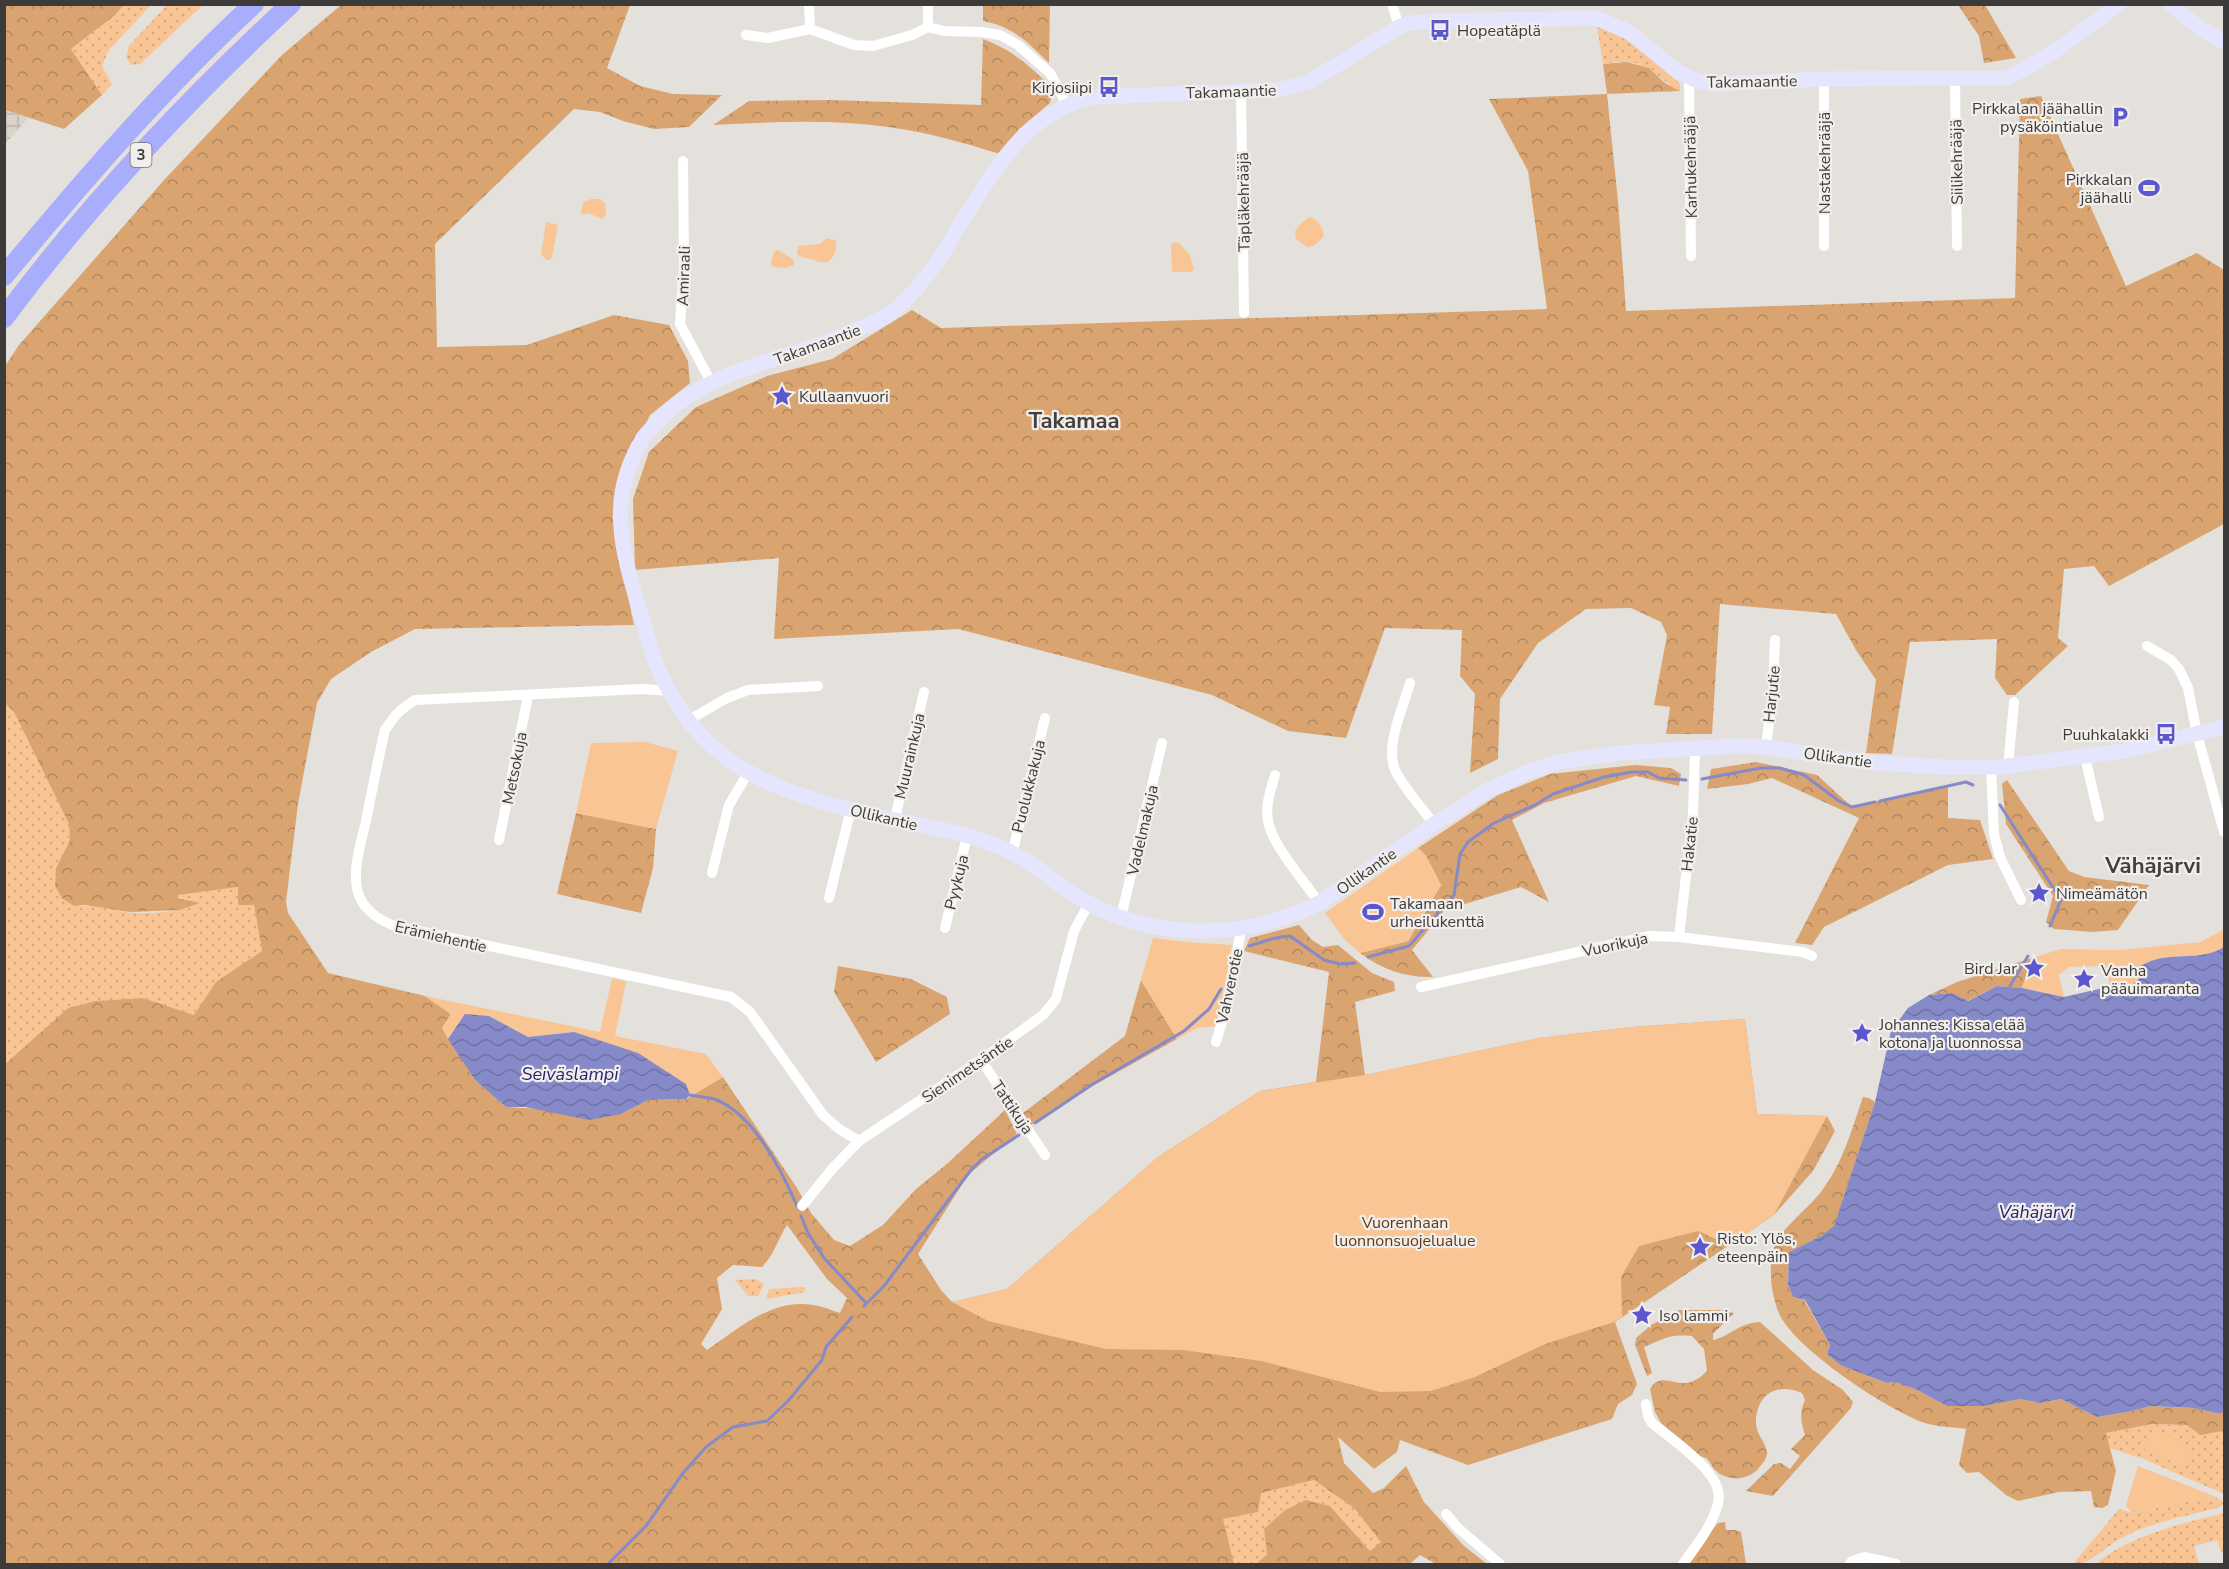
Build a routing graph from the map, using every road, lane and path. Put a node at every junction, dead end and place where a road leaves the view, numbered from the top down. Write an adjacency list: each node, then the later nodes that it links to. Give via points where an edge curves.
1 (254, 4): 22 (highway, 3, via 117,143)
2 (291, 4): 24 (highway, 3, via 136,160)
3 (809, 4): 10 (street)
4 (928, 4): 8 (street)
5 (1392, 4): 9 (street)
6 (2119, 4): 15 (street, Takamaantie, via 2072,39 2006,78)
7 (2170, 4): 12 (street)
8 (928, 27): 10 (street, via 873,46 854,45); 17 (street, via 1000,35 1018,45 1050,74)
9 (1399, 27): 13 (street, Takamaantie, via 1440,21 1596,18 1629,32); 16 (street, Takamaantie, via 1309,81 1279,90)
10 (810, 29): 11 (street, via 768,38)
11 (746, 35)
12 (2224, 42)
13 (1689, 77): 14 (street, Takamaantie, via 1714,84); 21 (street, Karhukehrääjä)
14 (1824, 79): 15 (street, Takamaantie); 19 (street, Nastakehrääjä)
15 (1955, 79): 20 (street, Siilikehrääjä)
16 (1241, 91): 17 (street, Takamaantie, via 1094,97); 23 (street, Täpläkehrääjä)
17 (1067, 105): 25 (street, Takamaantie, via 1014,144 931,271 897,309 833,340)
18 (682, 161): 25 (street, Amiraali, via 684,265 680,324)
19 (1824, 246)
20 (1957, 246)
21 (1691, 256)
22 (4, 276)
23 (1244, 313)
24 (4, 318)
25 (711, 382): 26 (street, Takamaantie, via 668,410 644,436 627,471 620,504 622,545)
26 (632, 583): 31 (street, Ollikantie, via 653,654)
27 (1775, 640): 40 (street, Harjutie)
28 (2147, 646): 38 (street, via 2162,653 2179,669 2188,688)
29 (1410, 683): 50 (street, via 1391,749 1392,762)
30 (818, 686): 36 (street, via 748,690)
31 (669, 691): 33 (street, Erämiehentie); 36 (street, Ollikantie)
32 (924, 692): 49 (street, Muurainkuja)
33 (528, 696): 53 (street, Metsokuja); 68 (street, Erämiehentie, via 415,700 396,713 385,730 356,866 357,890 363,903 380,921 394,926 731,997 750,1012 823,1115)
34 (2014, 702): 43 (street)
35 (1045, 718): 54 (street, Puolukkakuja)
36 (687, 721): 45 (street, Ollikantie, via 721,754)
37 (2224, 728): 38 (street, Ollikantie)
38 (2197, 734): 42 (street, Ollikantie); 51 (street)
39 (1162, 743): 60 (street, Vadelmakuja)
40 (1766, 747): 41 (street, Ollikantie); 44 (street, Ollikantie, via 1864,762)
41 (1695, 750): 50 (street, Ollikantie, via 1620,753 1545,765 1498,785); 63 (street, Hakatie, via 1693,814)
42 (2085, 757): 43 (street, Ollikantie); 48 (street)
43 (2008, 766): 44 (street, Ollikantie)
44 (1991, 767): 57 (street, via 1994,834 2000,857)
45 (748, 773): 47 (street, Ollikantie, via 786,791); 55 (street, via 729,805)
46 (1275, 775): 58 (street, via 1268,799 1268,821 1275,840)
47 (851, 810): 49 (street, Ollikantie); 56 (street)
48 (2099, 817)
49 (896, 820): 52 (street, Ollikantie)
50 (1434, 824): 58 (street, Ollikantie)
51 (2224, 832)
52 (967, 836): 54 (street, Ollikantie); 61 (street, Pyykuja)
53 (499, 840)
54 (1012, 854): 59 (street, Ollikantie)
55 (712, 873)
56 (829, 898)
57 (2021, 900)
58 (1321, 902): 62 (street, Ollikantie, via 1282,919)
59 (1089, 903): 60 (street, Ollikantie); 67 (street, Sienimetsäntie, via 1074,931 1056,999 1031,1025)
60 (1121, 918): 62 (street, Ollikantie, via 1186,930)
61 (945, 928)
62 (1241, 930): 66 (street, Vahverotie)
63 (1679, 937): 64 (street, Vuorikuja); 65 (street, Vuorikuja, via 1650,936)
64 (1812, 956)
65 (1421, 987)
66 (1216, 1042)
67 (981, 1060): 68 (street, Sienimetsäntie); 69 (street, Tattikuja)
68 (859, 1141): 70 (street, Sienimetsäntie)
69 (1045, 1155)
70 (802, 1206)
71 (1646, 1404): 74 (street, via 1652,1424 1710,1473 1719,1491 1712,1520)
72 (1446, 1514): 73 (street)
73 (1500, 1564)
74 (1683, 1564)
75 (1850, 1564): 76 (street, via 1863,1557)
76 (1896, 1564)

